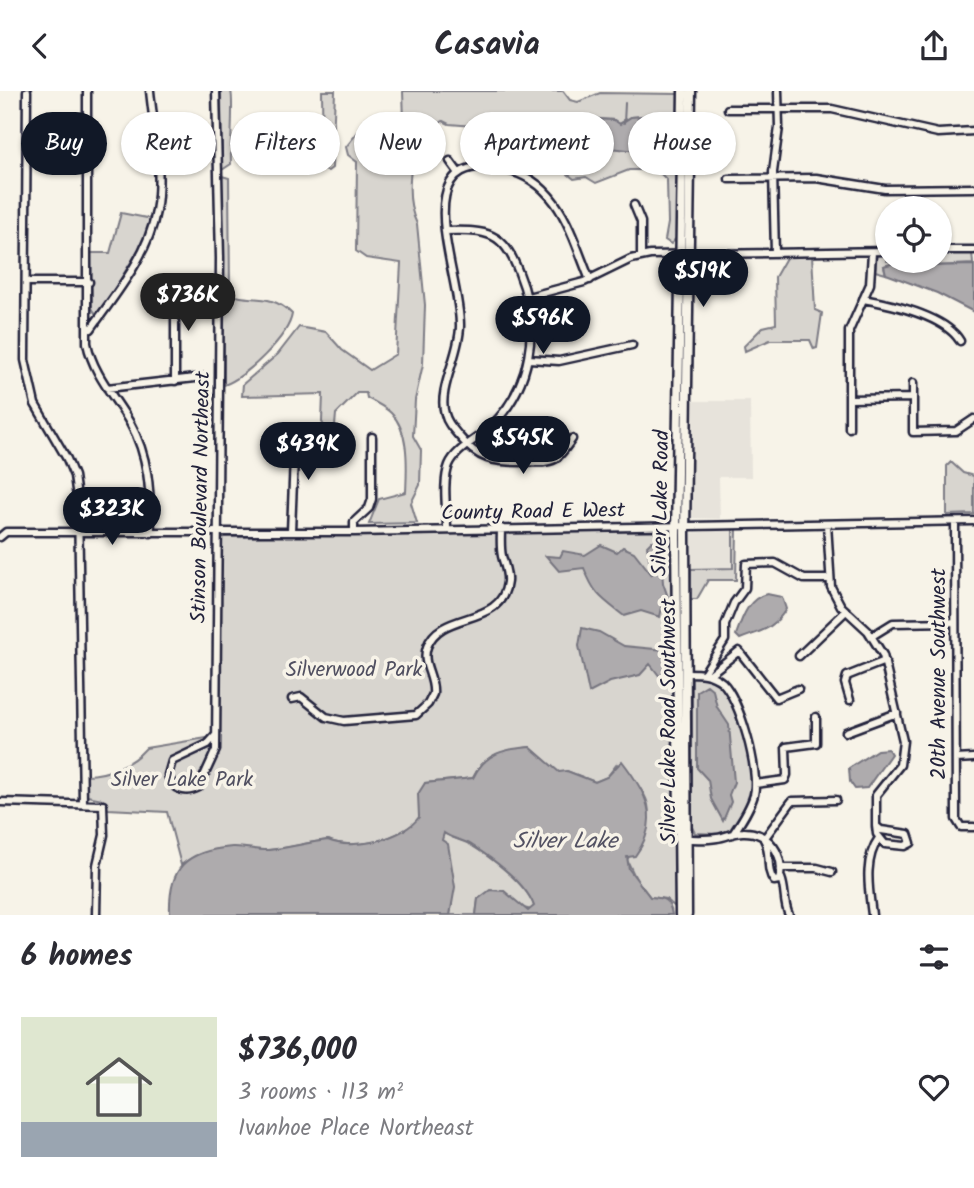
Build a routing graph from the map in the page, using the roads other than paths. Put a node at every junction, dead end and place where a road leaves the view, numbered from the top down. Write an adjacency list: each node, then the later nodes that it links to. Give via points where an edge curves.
1 (27, 91): 26 (street)
2 (87, 91): 27 (street)
3 (150, 91): 31 (street, via 159,185 156,213 145,245)
4 (216, 91): 57 (street, Stinson Boulevard Northeast)
5 (683, 91): 23 (main road)
6 (691, 91): 23 (main road)
7 (778, 91): 8 (street)
8 (779, 108): 9 (street); 10 (street, via 832,109 938,133); 13 (street)
9 (728, 109)
10 (974, 131)
11 (450, 162): 12 (street)
12 (458, 172): 17 (street, via 445,193); 25 (street, via 483,165 521,174 547,191 564,215)
13 (773, 178): 14 (street); 15 (street, via 816,178 885,189); 22 (street)
14 (729, 179)
15 (974, 188)
16 (634, 205): 24 (street, via 641,222)
17 (445, 231): 29 (street, via 483,231 501,240); 46 (street, via 460,327 443,403 447,421)
18 (952, 250): 19 (street)
19 (974, 250)
20 (872, 252): 21 (street); 22 (street); 30 (street, via 872,275)
21 (875, 252)
22 (775, 253): 23 (street)
23 (686, 255): 24 (street); 50 (main road)
24 (641, 256): 25 (street)
25 (590, 279): 29 (street)
26 (26, 282): 27 (street); 55 (street, via 28,383 34,404 74,476)
27 (89, 282): 31 (street)
28 (162, 297): 36 (street, via 175,315)
29 (528, 297): 34 (street, via 532,324)
30 (863, 299): 32 (street, via 919,314 955,333); 40 (street, via 849,331)
31 (89, 331): 38 (street, via 90,357)
32 (960, 341)
33 (632, 345): 34 (street, via 559,361)
34 (529, 359): 46 (street, via 506,409)
35 (204, 377): 36 (street)
36 (175, 381): 38 (street)
37 (913, 383): 39 (street)
38 (107, 388): 56 (street, via 142,449 149,478)
39 (913, 398): 40 (street); 41 (street, via 913,432 956,431)
40 (849, 399): 42 (street)
41 (974, 419)
42 (849, 428)
43 (295, 432): 53 (street)
44 (372, 437): 54 (street, via 372,499 354,521)
45 (572, 439): 46 (street, via 558,457 544,462 490,461)
46 (467, 446): 52 (street, via 448,467)
47 (974, 521): 48 (street, County Road E West)
48 (955, 522): 49 (street, County Road E West); 61 (street, 20th Avenue Southwest)
49 (827, 524): 50 (street, County Road E West); 59 (street)
50 (681, 527): 51 (street, County Road E West); 65 (main road, Silver Lake Road Southwest); 84 (main road, Silver Lake Road)
51 (502, 528): 52 (street, County Road E West); 68 (street, via 508,580 505,591 489,611 443,628 431,639 425,659 433,694 420,713 339,721 326,717 301,697)
52 (447, 529): 54 (street, County Road E West)
53 (291, 531): 54 (street, County Road E West); 57 (street, County Road E West)
54 (354, 532)
55 (78, 533): 56 (street, County Road E West); 58 (street, County Road E West, via 6,532); 79 (street)
56 (151, 533): 57 (street, County Road E West)
57 (218, 533): 73 (street, Stinson Boulevard Northeast)
58 (0, 537)
59 (829, 579): 60 (street); 66 (street, via 804,579 775,563 746,564 745,587 734,603 725,640)
60 (846, 611): 62 (street); 63 (street)
61 (955, 622): 62 (street, via 893,623); 74 (street, 20th Avenue Southwest)
62 (872, 636): 64 (street)
63 (799, 656)
64 (885, 661): 69 (street, via 847,676); 70 (street)
65 (686, 673): 66 (street); 84 (main road, Silver Lake Road Southwest)
66 (707, 674): 67 (street, via 738,651 776,698); 76 (street, via 724,684 734,703)
67 (798, 689)
68 (292, 699)
69 (850, 700)
70 (897, 713): 72 (street); 80 (street, via 904,754 878,790)
71 (816, 717): 76 (street, via 816,743 786,747 785,779)
72 (846, 732)
73 (216, 735): 73 (street, Stinson Boulevard Northeast, via 208,744 172,761 168,775 175,787 190,791 202,783 216,752)
74 (956, 758): 75 (street); 81 (street, 20th Avenue Southwest, via 958,825)
75 (974, 758)
76 (755, 783): 82 (street, via 751,803)
77 (835, 800): 85 (street, via 792,801)
78 (0, 803): 79 (street)
79 (83, 803): 89 (street, via 103,805)
80 (876, 825): 83 (street); 83 (street, via 884,831 908,834 912,840 905,846 887,845)
81 (974, 827)
82 (733, 834): 84 (street); 85 (street, via 749,832)
83 (879, 838): 93 (street, via 868,875)
84 (682, 839): 90 (main road, Silver Lake Road); 91 (main road, Silver Lake Road Southwest)
85 (764, 839): 86 (street, via 779,853); 88 (street, via 770,876 774,881)
86 (781, 868): 87 (street); 88 (street)
87 (832, 872)
88 (781, 878): 92 (street)
89 (96, 915)
90 (680, 915)
91 (687, 915)
92 (789, 915)
93 (872, 915)

